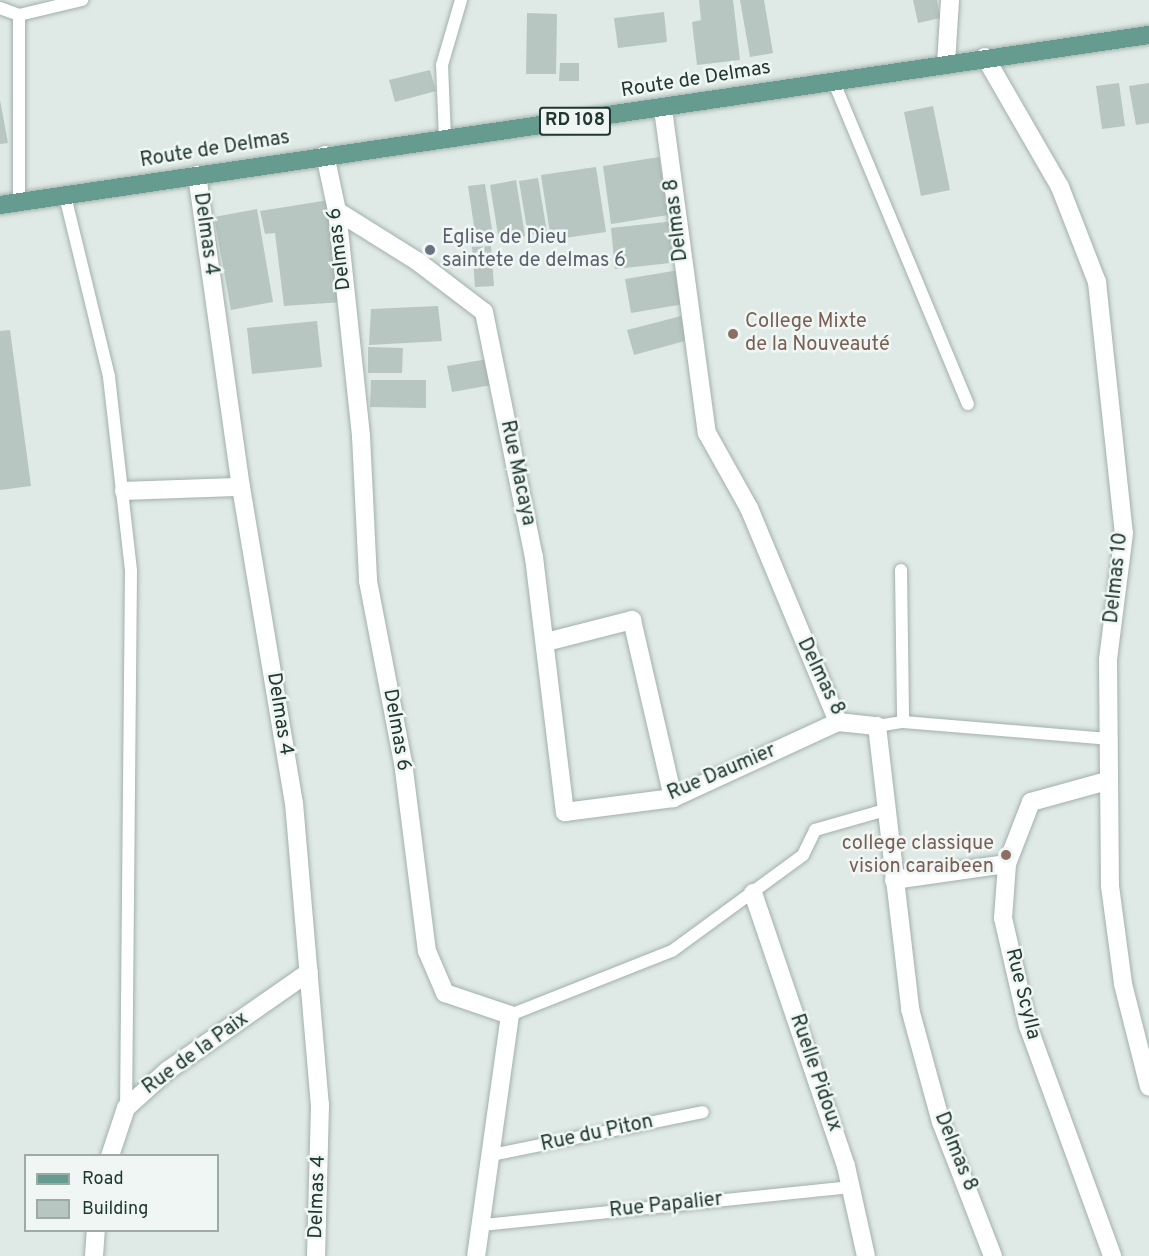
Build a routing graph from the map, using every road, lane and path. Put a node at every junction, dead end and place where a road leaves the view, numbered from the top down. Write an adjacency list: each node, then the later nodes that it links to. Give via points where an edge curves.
1 (82, 0): 5 (lane)
2 (461, 0): 11 (lane, via 442,65)
3 (950, 0): 8 (street)
4 (0, 8): 5 (lane)
5 (19, 15): 15 (lane)
6 (1149, 34): 7 (main road, Route de Delmas / RD 108)
7 (984, 57): 8 (main road, Route de Delmas / RD 108); 26 (street, Delmas 10, via 1060,186 1097,282 1124,533 1108,660)
8 (946, 64): 9 (main road, Route de Delmas / RD 108)
9 (833, 80): 10 (main road, Route de Delmas / RD 108); 18 (lane)
10 (663, 109): 11 (main road, Route de Delmas / RD 108); 23 (street, Delmas 8, via 707,433 749,508)
11 (445, 139): 12 (main road, Route de Delmas / RD 108)
12 (325, 155): 13 (main road, Route de Delmas / RD 108); 17 (street, Delmas 6)
13 (197, 175): 14 (main road, Route de Delmas / RD 108); 19 (street, Delmas 4)
14 (65, 196): 15 (main road, Route de Delmas / RD 108); 20 (lane, via 109,377)
15 (20, 202): 16 (main road, Route de Delmas / RD 108)
16 (0, 205)
17 (337, 211): 22 (street, Rue Macaya, via 417,261 483,312 534,556); 35 (street, Delmas 6, via 361,436 368,581 403,762 428,951 445,993)
18 (968, 404)
19 (241, 487): 20 (street); 34 (street, Delmas 4, via 294,803)
20 (124, 491): 37 (lane, via 131,571 132,845)
21 (901, 570): 24 (lane)
22 (546, 642): 28 (street, via 632,620); 30 (street, Rue Macaya)
23 (837, 722): 25 (street, Delmas 8); 28 (street, Rue Daumier)
24 (903, 722): 25 (lane); 26 (lane)
25 (877, 726): 29 (street, Delmas 8)
26 (1111, 739): 27 (street, Delmas 10)
27 (1107, 781): 31 (street, Rue Scylla, via 1030,802); 36 (street, Delmas 10, via 1110,886 1123,984)
28 (673, 798): 30 (street, Rue Daumier)
29 (885, 810): 32 (street, Delmas 8); 33 (lane, via 815,830 803,855)
30 (565, 812)
31 (1007, 864): 32 (street); 49 (street, Rue Scylla, via 1003,918 1028,1026)
32 (894, 879): 48 (street, Delmas 8, via 910,1009 941,1122)
33 (753, 893): 35 (lane, via 672,951); 41 (street, Ruelle Pidoux)
34 (309, 972): 37 (street, Rue de la Paix, via 167,1071); 45 (street, Delmas 4, via 320,1105)
35 (510, 1015): 40 (street)
36 (1149, 1087)
37 (126, 1108): 39 (street, Rue de la Paix)
38 (703, 1112): 40 (lane, Rue du Piton)
39 (110, 1154)
40 (492, 1155): 42 (street)
41 (850, 1187): 42 (lane, Rue Papalier); 47 (street, Ruelle Pidoux)
42 (483, 1225): 46 (street)
43 (96, 1232): 44 (street)
44 (94, 1256)
45 (316, 1256)
46 (476, 1256)
47 (866, 1256)
48 (993, 1256)
49 (1112, 1256)

